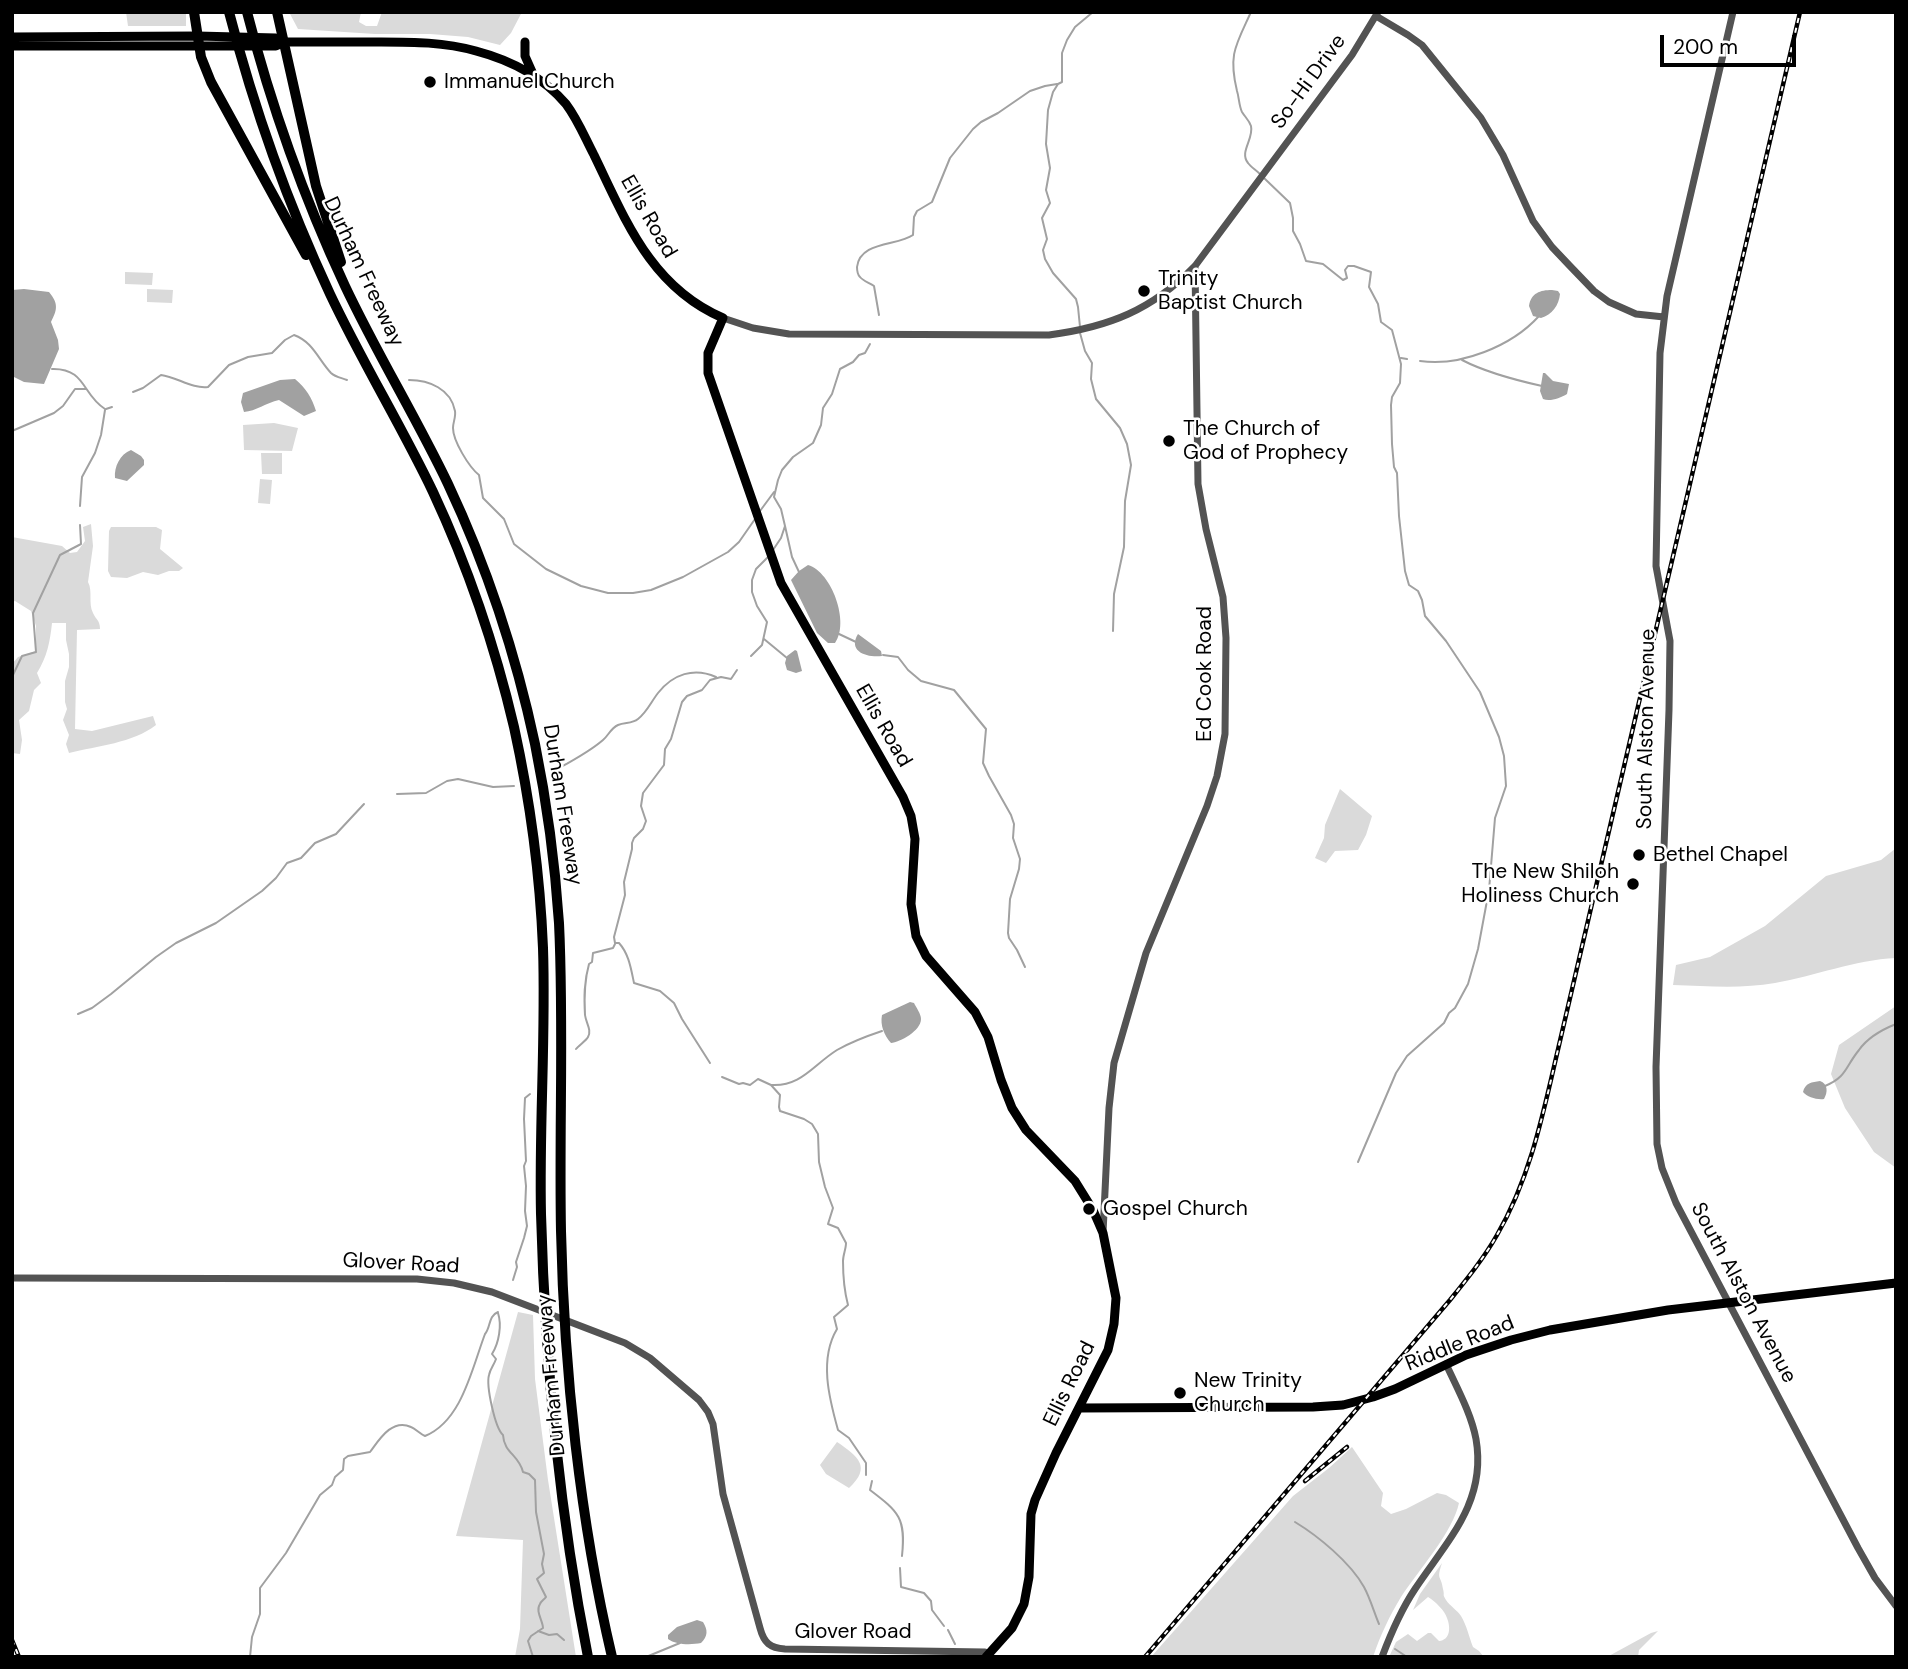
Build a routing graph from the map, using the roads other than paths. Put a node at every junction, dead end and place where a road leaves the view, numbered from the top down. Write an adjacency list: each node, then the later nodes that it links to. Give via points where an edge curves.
1 (194, 12): 8 (highway)
2 (277, 12): 9 (highway)
3 (1733, 12): 15 (street, South Alston Avenue)
4 (1377, 14): 13 (street, So-Hi Drive, via 1333,81); 15 (street, So-Hi Drive, via 1422,45 1481,118 1533,221 1561,256 1609,302 1636,314)
5 (230, 17): 14 (highway, Durham Freeway, via 290,202)
6 (248, 17): 17 (highway, Durham Freeway, via 311,207)
7 (62, 41): 8 (main road, Ellis Road); 8 (main road, Ellis Road); 11 (main road, Ellis Road)
8 (198, 41): 9 (main road, Ellis Road, via 276,46); 14 (highway, via 216,92)
9 (285, 42): 12 (main road, Ellis Road, via 442,44 499,58); 17 (highway, via 323,209)
10 (525, 42): 12 (main road)
11 (14, 43)
12 (533, 75): 16 (main road, Ellis Road, via 573,114 654,267 690,300)
13 (1195, 266): 16 (street, So-Hi Drive, via 1147,306 1110,323 1073,332 789,334); 18 (street, Ed Cook Road, via 1198,484 1223,597 1225,734 1207,806 1146,953 1114,1063)
14 (341, 316): 26 (highway, Durham Freeway, via 422,471 462,561 501,679 524,775 538,873 542,948 541,1215 548,1361 564,1513)
15 (1664, 317): 21 (street, South Alston Avenue, via 1656,545 1657,578 1670,641 1657,1144 1672,1194)
16 (723, 318): 18 (main road, Ellis Road, via 708,353 708,373 782,583 911,816 915,854 911,904 916,936 926,956 975,1012 1012,1108 1026,1130 1075,1181)
17 (379, 353): 27 (highway, Durham Freeway, via 438,463 478,555 518,674 543,785 559,922 561,1236 567,1351 581,1483)
18 (1103, 1233): 23 (main road, Ellis Road, via 1116,1298 1114,1324 1108,1350)
19 (12, 1278): 25 (street, Glover Road, via 417,1279 479,1288 529,1305 650,1357 708,1412 726,1508 768,1644 785,1649 985,1651)
20 (1896, 1283): 21 (main road, Riddle Road)
21 (1729, 1303): 22 (main road, Riddle Road, via 1550,1330); 24 (street, South Alston Avenue, via 1858,1548)
22 (1446, 1364): 23 (main road, Riddle Road, via 1384,1393 1343,1405); 28 (street, via 1474,1431 1475,1486 1466,1514 1405,1606)
23 (1079, 1408): 25 (main road, Ellis Road, via 1031,1514 1024,1604 1012,1628)
24 (1896, 1606)
25 (987, 1655)
26 (588, 1657)
27 (610, 1657)
28 (1382, 1657)

